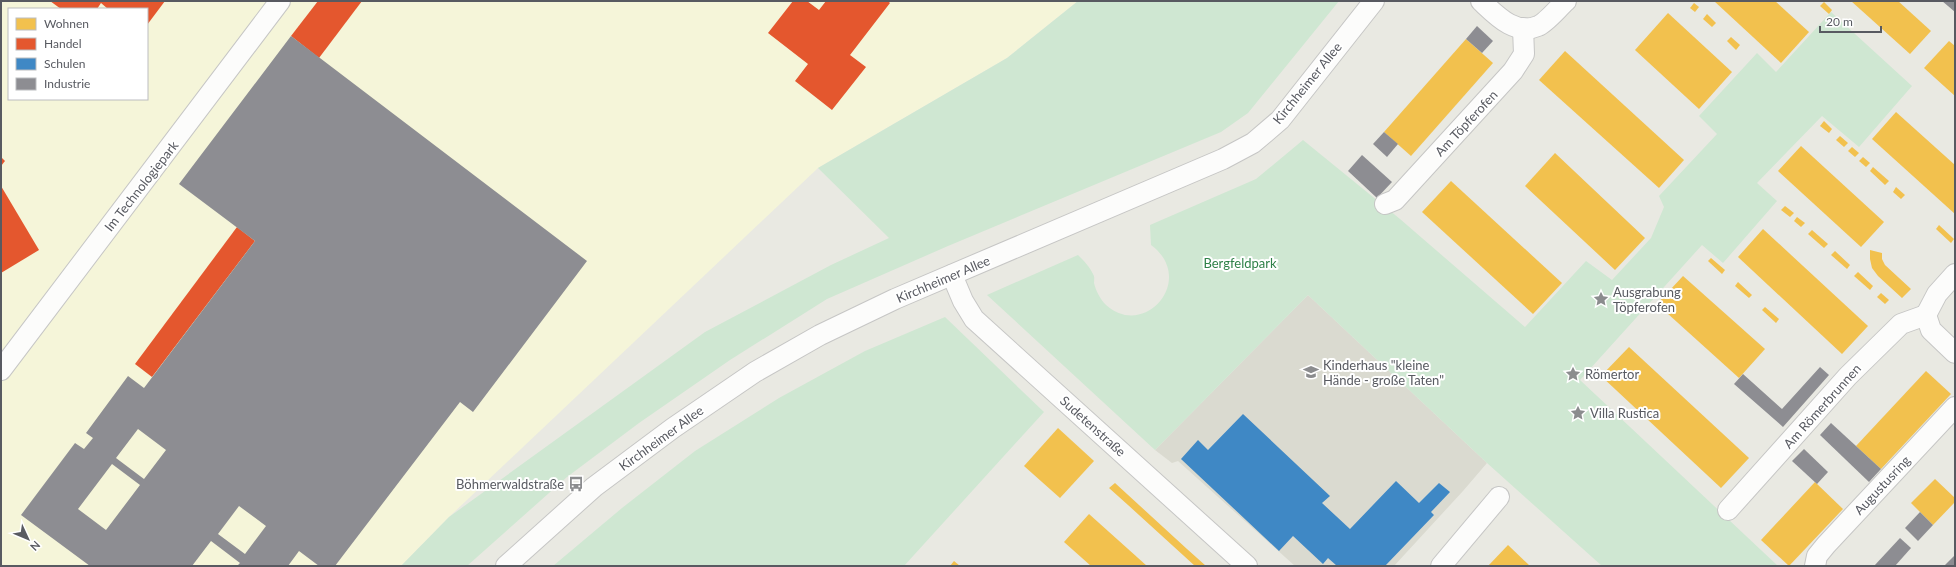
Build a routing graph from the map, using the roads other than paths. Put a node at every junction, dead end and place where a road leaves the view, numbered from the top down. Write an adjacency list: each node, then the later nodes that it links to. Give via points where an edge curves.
1 (280, 1): 11 (street, Im Technologiepark)
2 (1374, 1): 8 (street, Kirchheimer Allee, via 1280,120 1253,143 1223,159)
3 (1481, 1): 5 (street, via 1502,21)
4 (1566, 1): 5 (street, via 1538,26)
5 (1523, 28): 6 (street, Am Töpferofen, via 1524,54 1514,71 1395,200)
6 (1385, 204)
7 (1955, 274): 9 (street, via 1934,298)
8 (952, 275): 15 (street, Kirchheimer Allee, via 820,335 755,372 673,428 594,487); 16 (street, Sudetenstraße, via 974,319)
9 (1926, 315): 10 (street, via 1931,330); 14 (street, Am Römerbrunnen, via 1901,324 1895,329 1848,376)
10 (1955, 353)
11 (1, 370)
12 (1955, 407): 18 (street, Augustusring, via 1826,545 1817,556)
13 (1499, 497): 17 (street)
14 (1728, 510)
15 (506, 566)
16 (1247, 566)
17 (1441, 566)
18 (1815, 566)

